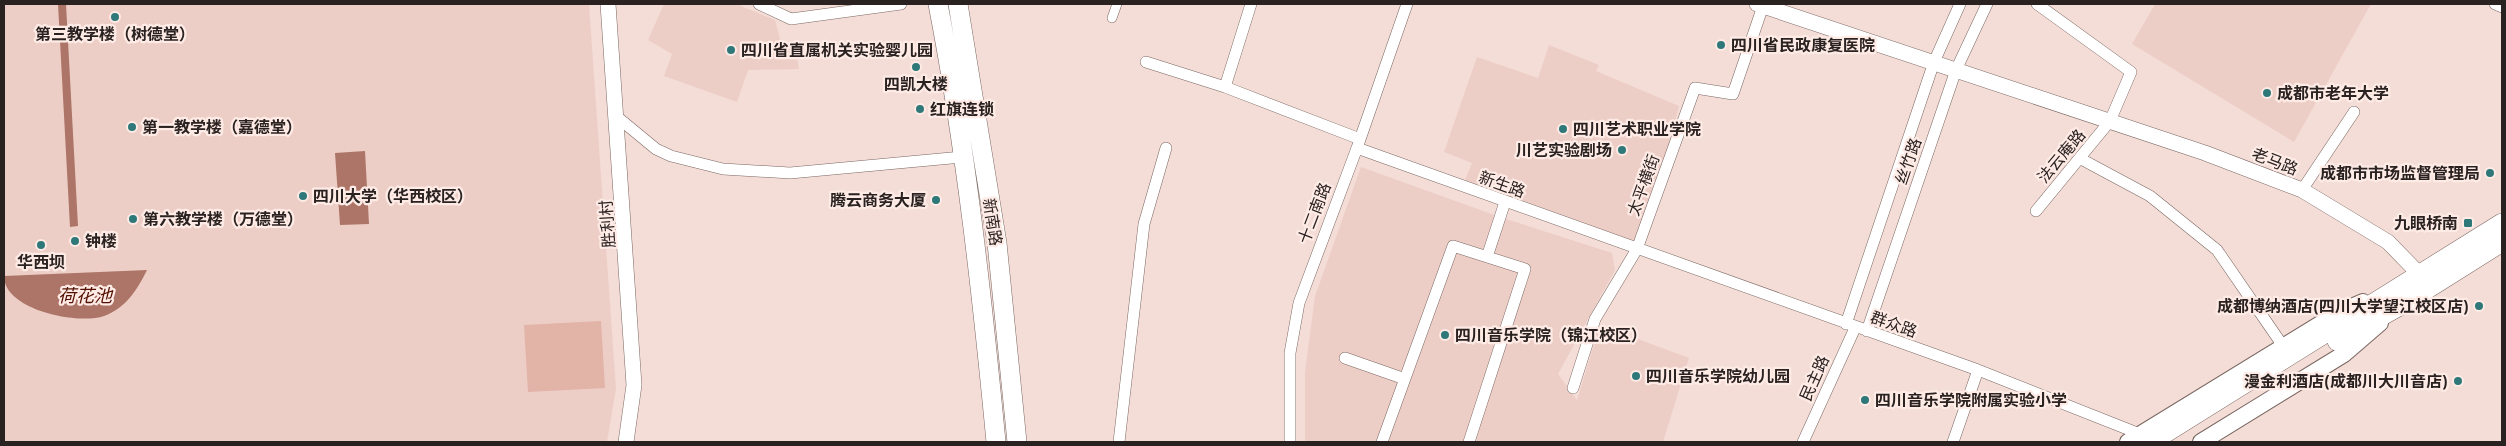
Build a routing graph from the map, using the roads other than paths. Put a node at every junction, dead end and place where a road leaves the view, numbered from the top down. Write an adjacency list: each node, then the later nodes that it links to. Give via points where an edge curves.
1 (608, 4): 21 (street, 胜利村)
2 (760, 4): 3 (street, via 791,19)
3 (901, 4)
4 (938, 4): 25 (main road, 新南路)
5 (958, 4): 46 (main road, 新南路, via 997,243)
6 (1116, 4): 15 (street)
7 (1251, 4): 19 (street)
8 (1407, 4): 23 (street, 十二南路)
9 (1960, 4): 17 (street, 丝竹路)
10 (1987, 4): 18 (street, 丝竹路)
11 (2037, 4): 22 (street, via 2131,72)
12 (2495, 4): 14 (street)
13 (1760, 5): 17 (street, 老马路); 32 (street, 太平横街, via 1733,94 1695,88)
14 (2502, 8)
15 (1112, 18)
16 (1146, 62): 19 (street, 新生路)
17 (1934, 62): 18 (street, 老马路); 36 (street, 丝竹路)
18 (1956, 70): 22 (street, 老马路); 37 (street, 丝竹路)
19 (1225, 87): 23 (street, 新生路)
20 (2354, 112): 27 (street)
21 (616, 116): 25 (street, via 656,149 723,169 790,173); 44 (street, 胜利村, via 634,385)
22 (2110, 121): 26 (street, 法云庵路); 27 (street, 老马路)
23 (1358, 144): 28 (street, 新生路); 48 (street, 十二南路, via 1299,303 1290,353)
24 (1166, 148): 47 (street, via 1144,224)
25 (962, 157): 45 (main road, 新南路, via 976,243)
26 (2081, 159): 29 (street, 法云庵路); 38 (street, via 2150,196 2217,250)
27 (2302, 190): 34 (street, 老马路, via 2388,242)
28 (1505, 202): 32 (street, 新生路); 33 (street)
29 (2036, 211)
30 (2502, 223): 34 (main road)
31 (2502, 242): 34 (main road)
32 (1637, 249): 36 (street, 群众路); 42 (street, via 1595,319)
33 (1487, 257): 41 (street, via 1453,246); 50 (street, via 1524,269)
34 (2426, 280): 35 (main road)
35 (2402, 295): 38 (main road, via 2340,312); 43 (main road); 53 (main road, via 2330,345); 54 (main road, via 2344,354)
36 (1850, 326): 37 (street, 群众路); 51 (street, 民主路)
37 (1867, 331): 40 (street, 群众路)
38 (2283, 346): 43 (main road)
39 (1345, 358): 41 (street)
40 (1978, 370): 43 (street, 群众路); 52 (street)
41 (1405, 379): 49 (street)
42 (1573, 388)
43 (2140, 440)
44 (626, 442)
45 (996, 442)
46 (1017, 442)
47 (1119, 442)
48 (1290, 442)
49 (1382, 442)
50 (1469, 442)
51 (1803, 442)
52 (1953, 442)
53 (2175, 442)
54 (2201, 442)

